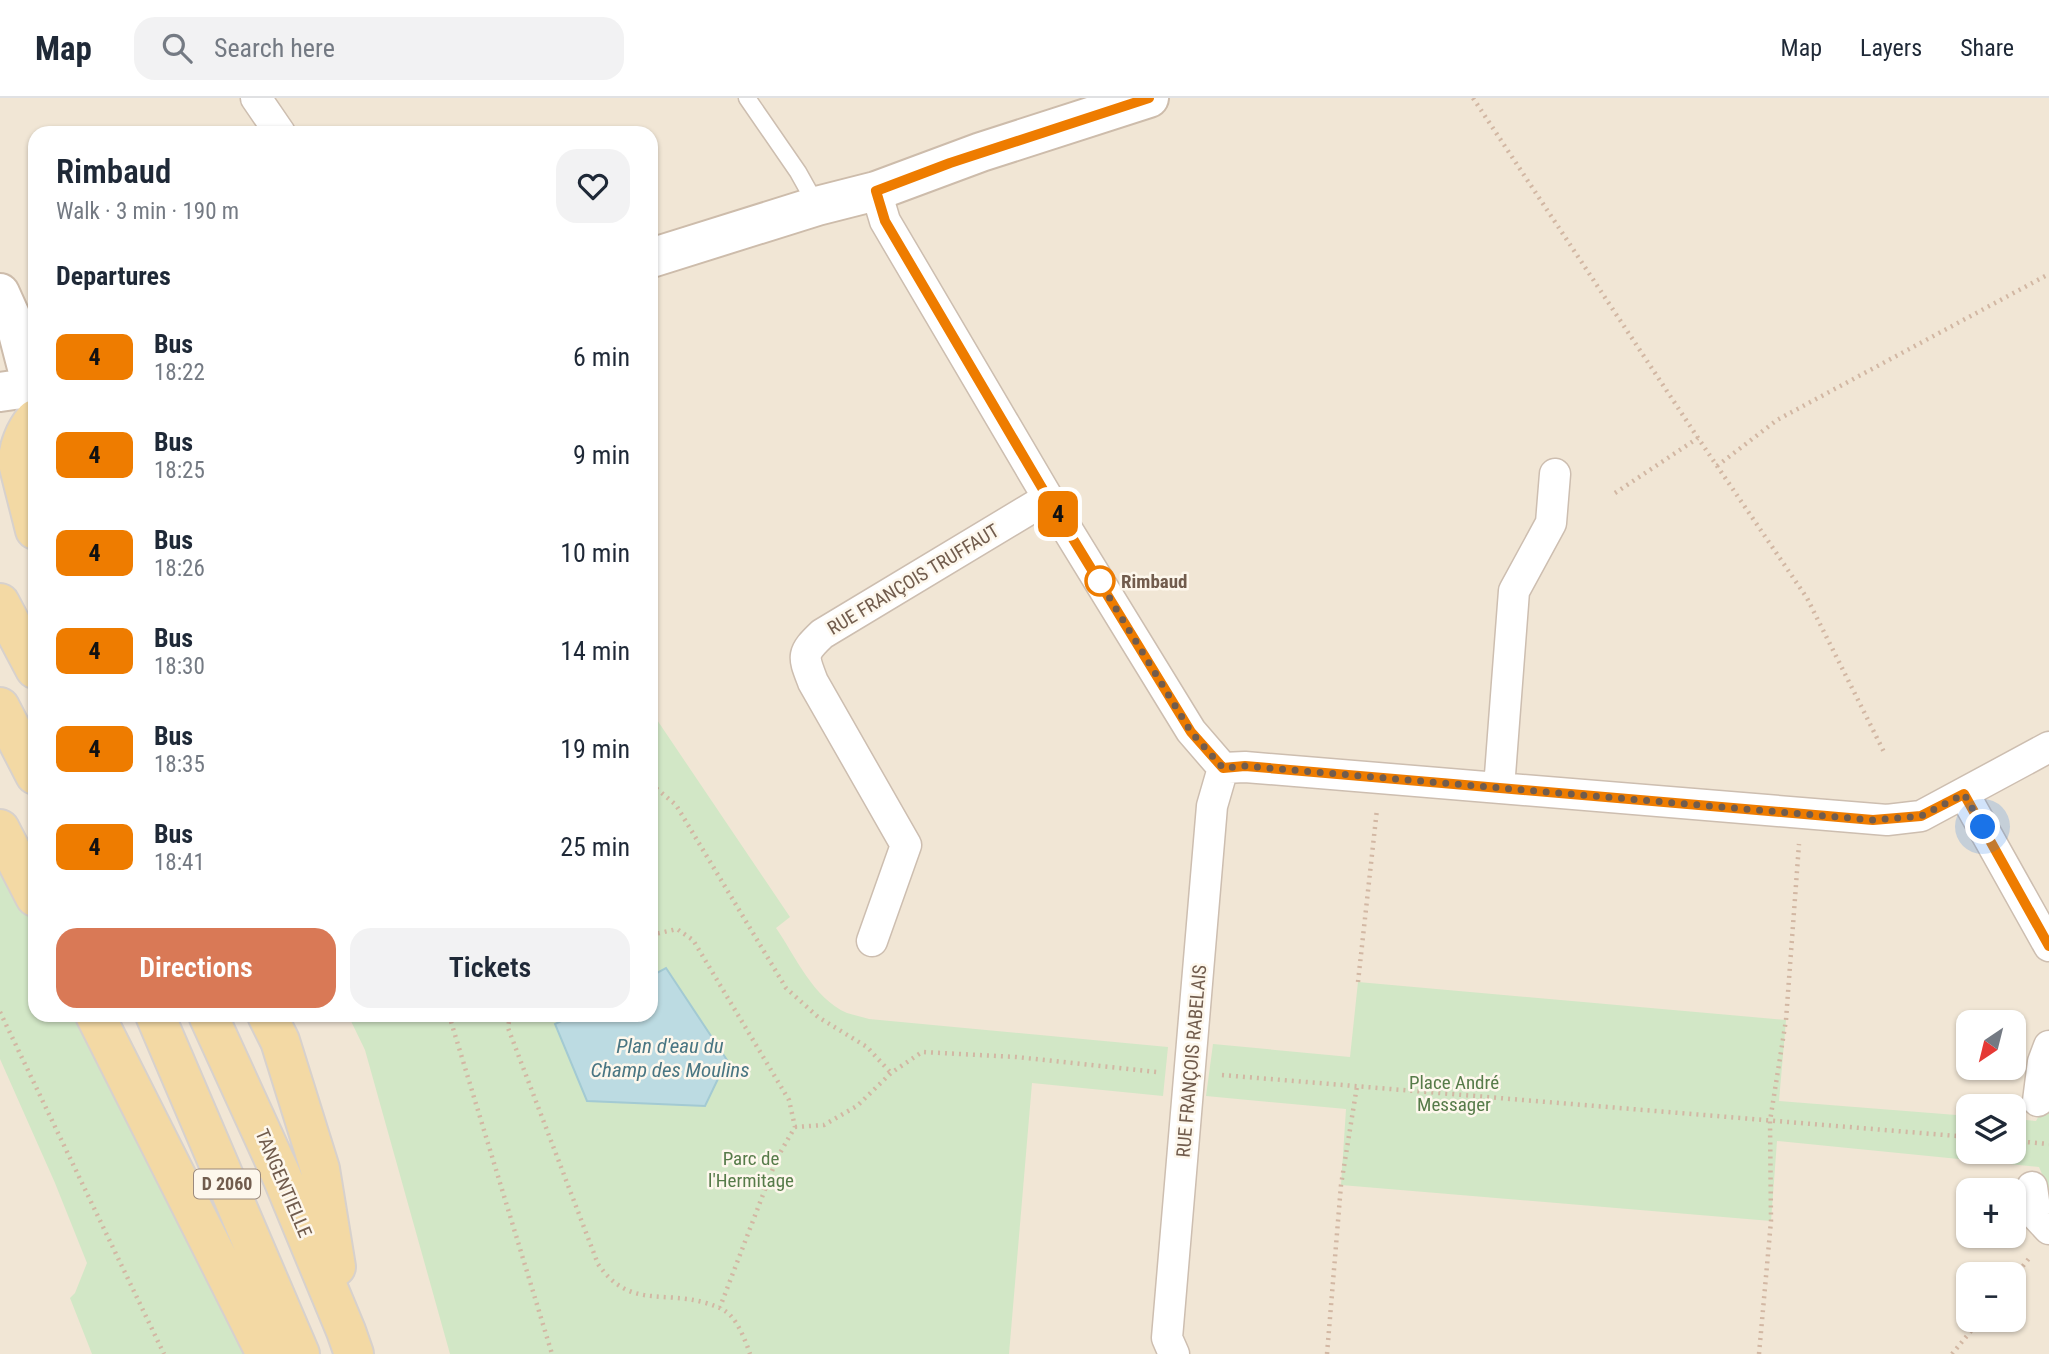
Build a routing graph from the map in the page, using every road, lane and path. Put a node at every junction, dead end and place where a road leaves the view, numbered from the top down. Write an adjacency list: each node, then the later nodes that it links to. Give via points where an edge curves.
1 (256, 98): 5 (street)
2 (747, 98): 7 (lane)
3 (1149, 98): 6 (main road)
4 (1473, 98): 12 (path)
5 (275, 126)
6 (876, 191): 7 (main road); 17 (street, via 885,221)
7 (817, 206): 8 (main road)
8 (658, 256)
9 (2049, 274): 13 (path, via 1777,420)
10 (0, 293): 11 (main road, via 18,334)
11 (25, 396): 18 (main road, via 18,463)
12 (1698, 438): 13 (path); 16 (path)
13 (1717, 467): 24 (path, via 1807,598)
14 (0, 472): 19 (main road)
15 (1555, 474): 27 (street, via 1551,523 1514,591)
16 (1615, 493)
17 (1048, 498): 26 (street, via 1191,732); 35 (street, RUE FRANÇOIS TRUFFAUT, via 822,634 808,647 805,659 813,682 906,845)
18 (28, 504)
19 (28, 520)
20 (0, 603): 21 (main road)
21 (28, 657)
22 (0, 707): 25 (main road)
23 (2049, 747): 29 (street)
24 (1885, 754)
25 (28, 761)
26 (1223, 768): 27 (street, via 1245,766); 66 (street, RUE FRANÇOIS RABELAIS, via 1212,806 1167,1338)
27 (1499, 788): 29 (street, via 1873,820 1921,816)
28 (658, 790): 46 (path, via 676,805 786,988 818,1017 866,1047)
29 (1964, 794): 36 (street)
30 (1378, 798): 37 (path)
31 (0, 829): 33 (main road)
32 (1800, 833): 51 (path, via 1786,1020)
33 (28, 883)
34 (658, 933): 52 (path, via 677,929 693,940 789,1100)
35 (872, 941)
36 (2049, 946)
37 (1358, 982)
38 (0, 1012): 61 (path)
39 (99, 1022): 62 (main road)
40 (158, 1022): 63 (main road, D 2060)
41 (211, 1022): 60 (main road, TANGENTIELLE / D 2060)
42 (270, 1022): 60 (main road, via 320,1169)
43 (451, 1022): 64 (path)
44 (509, 1022): 58 (path, via 598,1264 607,1277 637,1295 692,1299)
45 (2049, 1046): 50 (street)
46 (891, 1073): 47 (path, via 922,1052); 52 (path, via 857,1106 824,1125)
47 (1166, 1073)
48 (1209, 1074): 49 (path)
49 (1357, 1086): 51 (path); 67 (path, via 1342,1185)
50 (2038, 1101)
51 (1770, 1121): 53 (path); 68 (path, via 1771,1222)
52 (795, 1127): 58 (path, via 777,1158)
53 (1956, 1136)
54 (2026, 1142): 55 (path)
55 (2049, 1144)
56 (2032, 1187): 57 (street, via 2036,1215)
57 (2049, 1229)
58 (720, 1307): 65 (path, via 732,1317)
59 (1970, 1332): 69 (path)
60 (350, 1343)
61 (164, 1354)
62 (266, 1354)
63 (300, 1354)
64 (552, 1354)
65 (750, 1354)
66 (1174, 1354)
67 (1327, 1354)
68 (1759, 1354)
69 (1952, 1354)

